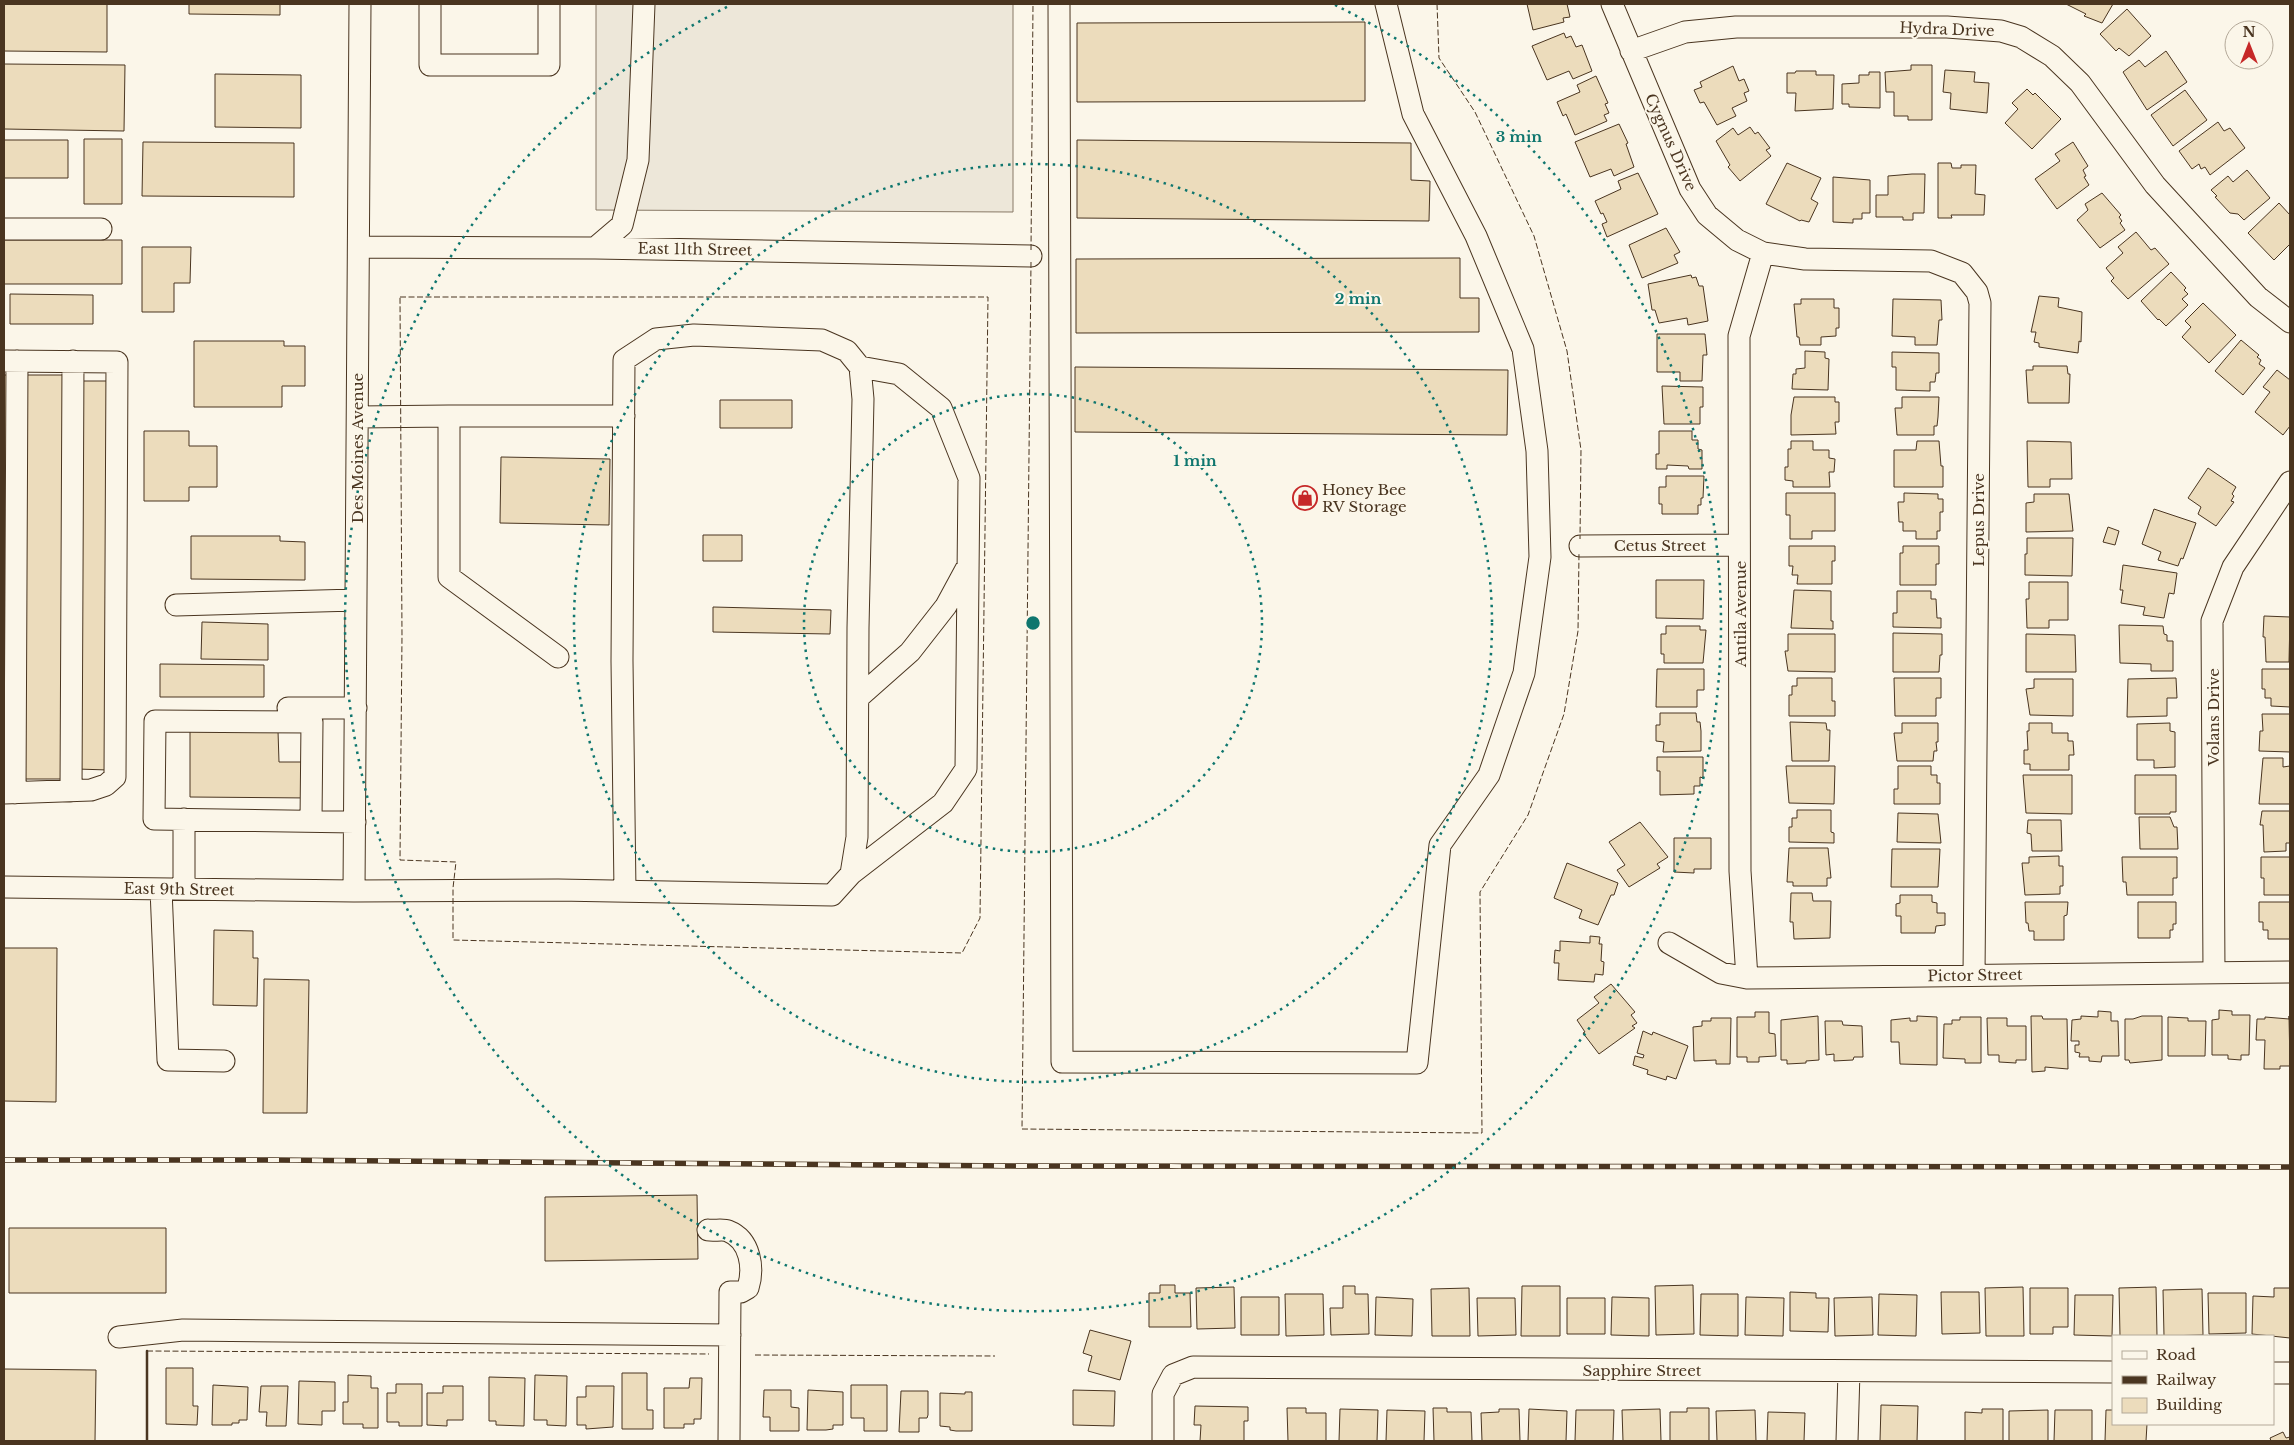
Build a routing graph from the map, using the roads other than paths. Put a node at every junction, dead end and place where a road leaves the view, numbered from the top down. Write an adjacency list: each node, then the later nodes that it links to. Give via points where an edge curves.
1 (360, 4): 11 (street, Des Moines Avenue)
2 (430, 4): 3 (street, via 430,65 548,64)
3 (549, 4)
4 (644, 4): 12 (street, via 638,160 622,225)
5 (1059, 4): 6 (street, via 1062,1062 1417,1063 1440,845 1489,775 1524,673 1540,548 1537,451 1523,349 1476,236 1413,114)
6 (1386, 4)
7 (1612, 4): 8 (street, Cygnus Drive)
8 (1631, 50): 13 (street, Cygnus Drive, via 1690,189 1707,215 1737,240); 15 (street, Hydra Drive, via 1685,32 1736,27 1947,27 2001,31 2021,38 2052,56 2080,83 2154,185 2258,296)
9 (4, 229): 10 (street)
10 (101, 229)
11 (358, 246): 12 (street, East 11th Street); 21 (street, Des Moines Avenue)
12 (595, 248): 14 (street, East 11th Street)
13 (1763, 253): 23 (street, Antila Avenue, via 1740,336); 46 (street, Lepus Drive, via 1805,259 1931,261 1962,273 1977,292 1980,303)
14 (1031, 256)
15 (2290, 322)
16 (10, 361): 17 (street); 33 (street)
17 (73, 362): 32 (street); 32 (street, via 117,362 117,372 115,777 106,785 91,790)
18 (860, 367): 20 (street, via 847,351 822,340 694,335 656,340 624,360); 25 (street, East 9th Street, via 899,374 941,408 969,478); 29 (street, via 863,399)
19 (448, 416): 20 (street); 21 (street); 28 (street, via 448,577)
20 (624, 416): 42 (street, via 622,661)
21 (358, 417): 26 (street, Des Moines Avenue)
22 (2290, 482): 44 (street, Volans Drive, via 2233,567 2212,622)
23 (1740, 545): 24 (street, Cetus Street); 47 (street, Antila Avenue, via 1740,871)
24 (1580, 546)
25 (967, 567): 29 (street, via 946,606 910,652); 37 (street, East 9th Street, via 966,769 943,804)
26 (356, 600): 27 (street); 31 (street, Des Moines Avenue)
27 (176, 605)
28 (558, 657)
29 (858, 698): 37 (street, via 857,837)
30 (152, 708): 31 (street)
31 (356, 708): 36 (street, Des Moines Avenue)
32 (71, 791): 33 (street)
33 (9, 793)
34 (184, 819): 35 (street); 35 (street, via 154,819 155,721 312,722); 40 (street)
35 (311, 821): 36 (street)
36 (355, 822): 41 (street, Des Moines Avenue)
37 (851, 874): 42 (street, East 9th Street, via 832,895)
38 (4, 887): 39 (street, East 9th Street)
39 (161, 889): 40 (street, East 9th Street); 48 (street, via 168,1060)
40 (184, 889): 41 (street, East 9th Street)
41 (354, 891): 42 (street, East 9th Street)
42 (625, 891)
43 (1669, 943): 47 (street, Pictor Street, via 1721,973)
44 (2214, 972): 45 (street, Pictor Street); 46 (street, Pictor Street)
45 (2290, 972)
46 (1974, 975): 47 (street, Pictor Street)
47 (1747, 978)
48 (224, 1061)
49 (708, 1230): 51 (street, via 728,1231 738,1238 748,1250 751,1261 752,1276 748,1288 730,1292)
50 (119, 1337): 51 (street, via 183,1330)
51 (730, 1345): 56 (street)
52 (1849, 1371): 53 (street, Sapphire Street); 57 (street, Sapphire Street, via 1193,1367 1173,1375 1163,1394); 58 (street)
53 (2112, 1372)
54 (2274, 1373): 55 (street)
55 (2290, 1373)
56 (729, 1441)
57 (1163, 1441)
58 (1847, 1441)

